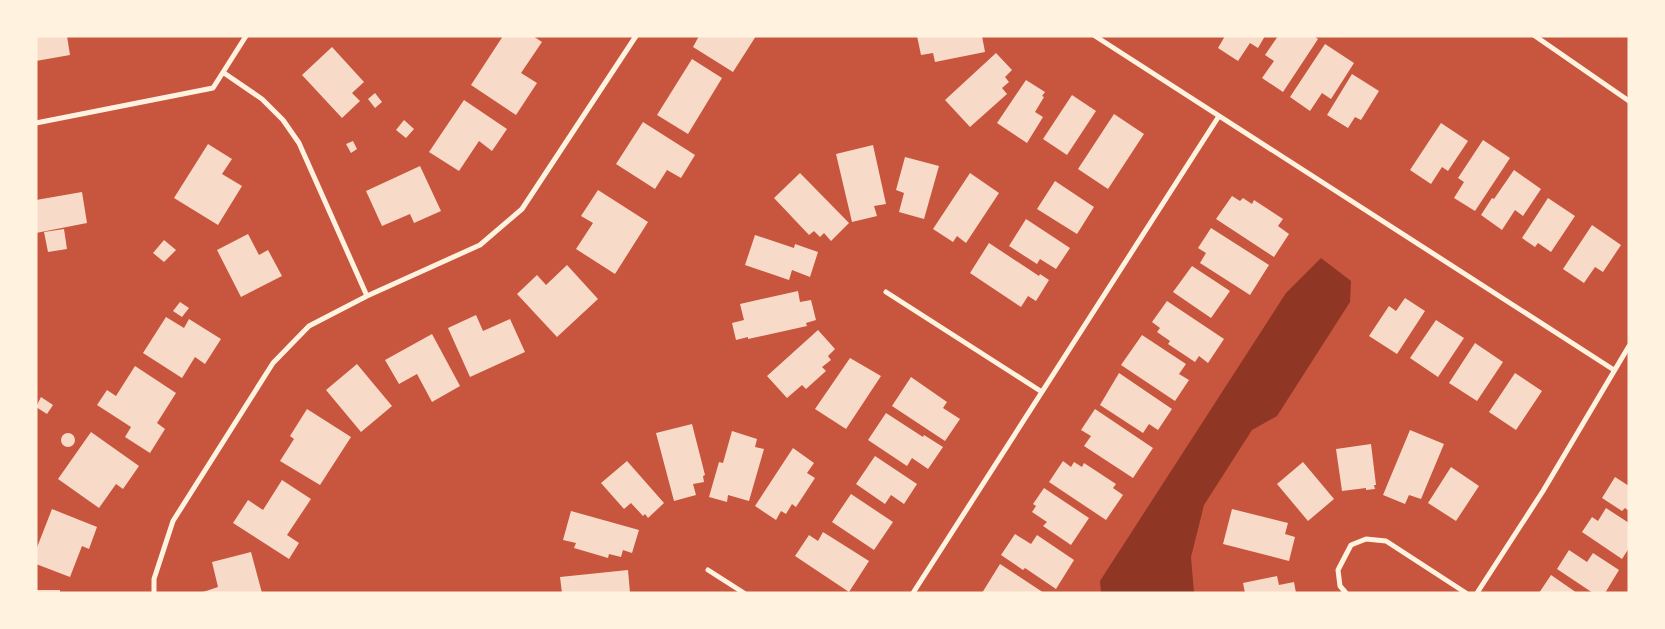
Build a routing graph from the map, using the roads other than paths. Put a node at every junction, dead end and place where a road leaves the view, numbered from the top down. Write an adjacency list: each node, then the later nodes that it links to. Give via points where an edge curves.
1 (246, 36): 5 (street)
2 (636, 36): 10 (street, via 522,209 480,245)
3 (1095, 36): 7 (street)
4 (1535, 36): 6 (street)
5 (224, 73): 8 (street, via 213,88); 10 (street, via 262,99 283,120 299,143)
6 (1629, 101)
7 (1219, 116): 12 (street); 13 (street)
8 (36, 123)
9 (886, 292): 13 (street)
10 (367, 296): 15 (street, via 309,326 273,363 173,521 154,579)
11 (1629, 346): 12 (street)
12 (1614, 370): 20 (street, via 1543,491)
13 (1042, 392): 17 (street)
14 (708, 570): 16 (street)
15 (154, 593)
16 (744, 593)
17 (913, 593)
18 (1346, 593): 19 (street, via 1340,586 1338,570 1351,545 1366,539 1386,541)
19 (1466, 593)
20 (1477, 593)

